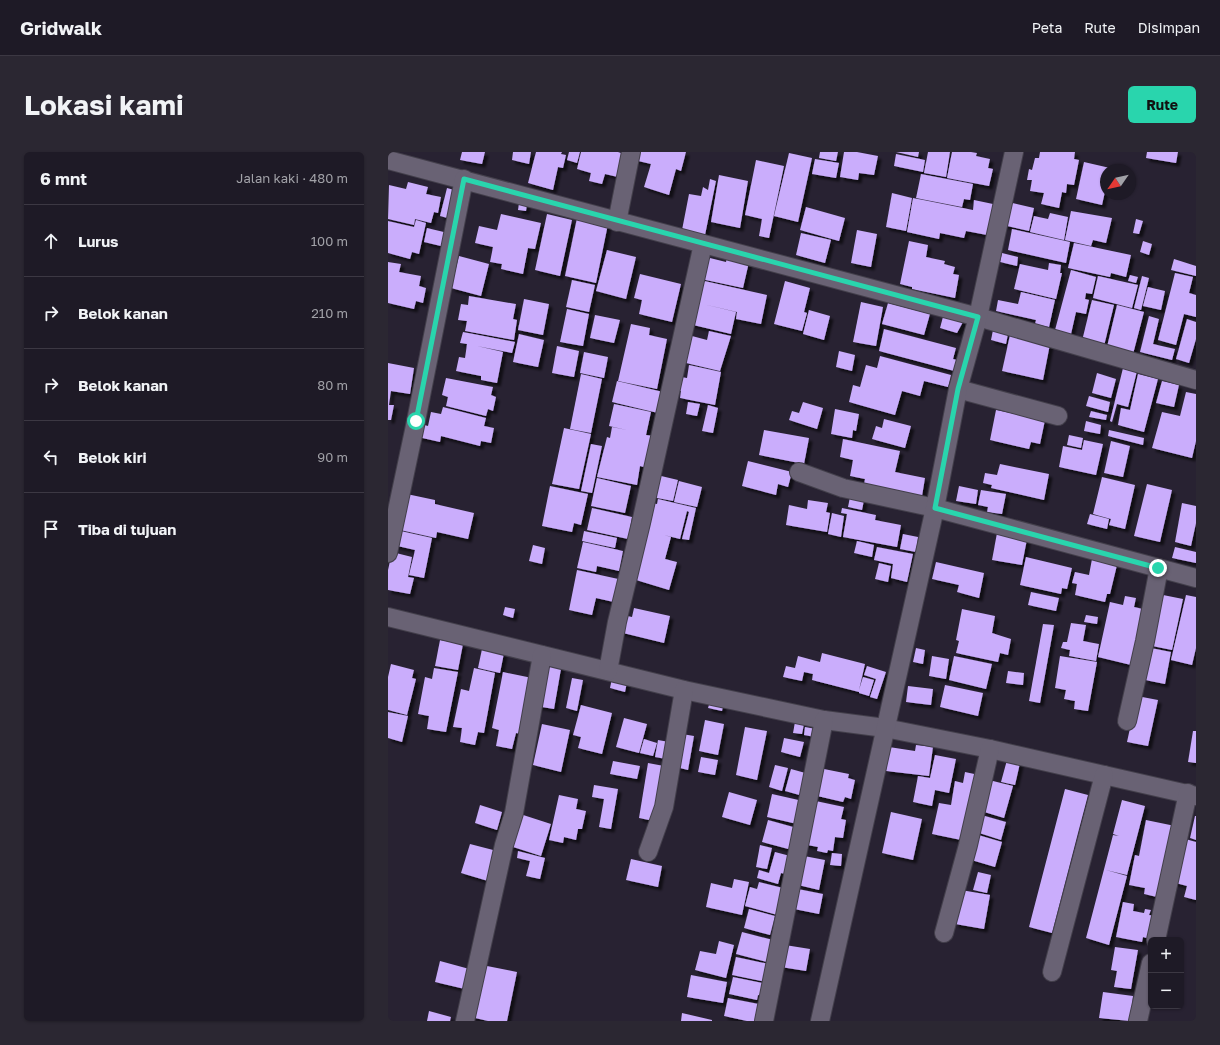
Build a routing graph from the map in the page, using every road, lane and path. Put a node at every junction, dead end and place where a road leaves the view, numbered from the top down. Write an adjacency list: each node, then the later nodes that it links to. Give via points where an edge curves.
1 (631, 152): 5 (street)
2 (1014, 152): 7 (street)
3 (388, 160): 4 (street)
4 (464, 179): 5 (street); 13 (street)
5 (617, 222): 6 (street)
6 (703, 244): 7 (street); 18 (street)
7 (978, 317): 8 (street); 9 (street)
8 (1196, 380)
9 (958, 389): 10 (street); 12 (street)
10 (1058, 416)
11 (799, 472): 12 (street, via 843,488)
12 (935, 508): 14 (street); 22 (street)
13 (388, 553)
14 (1158, 568): 15 (street); 21 (street)
15 (1196, 578)
16 (388, 617): 17 (street)
17 (542, 655): 18 (street); 31 (street, via 514,812 504,845)
18 (608, 671): 19 (street)
19 (684, 690): 20 (street); 26 (street, via 664,807)
20 (824, 720): 22 (street); 32 (street)
21 (1127, 721)
22 (885, 728): 23 (street); 33 (street)
23 (990, 749): 24 (street); 27 (street)
24 (1104, 775): 25 (street); 29 (street)
25 (1192, 795): 28 (street)
26 (648, 852)
27 (944, 933)
28 (1157, 937)
29 (1052, 972)
30 (1149, 973): 34 (street)
31 (466, 1021)
32 (764, 1021)
33 (820, 1021)
34 (1138, 1021)

